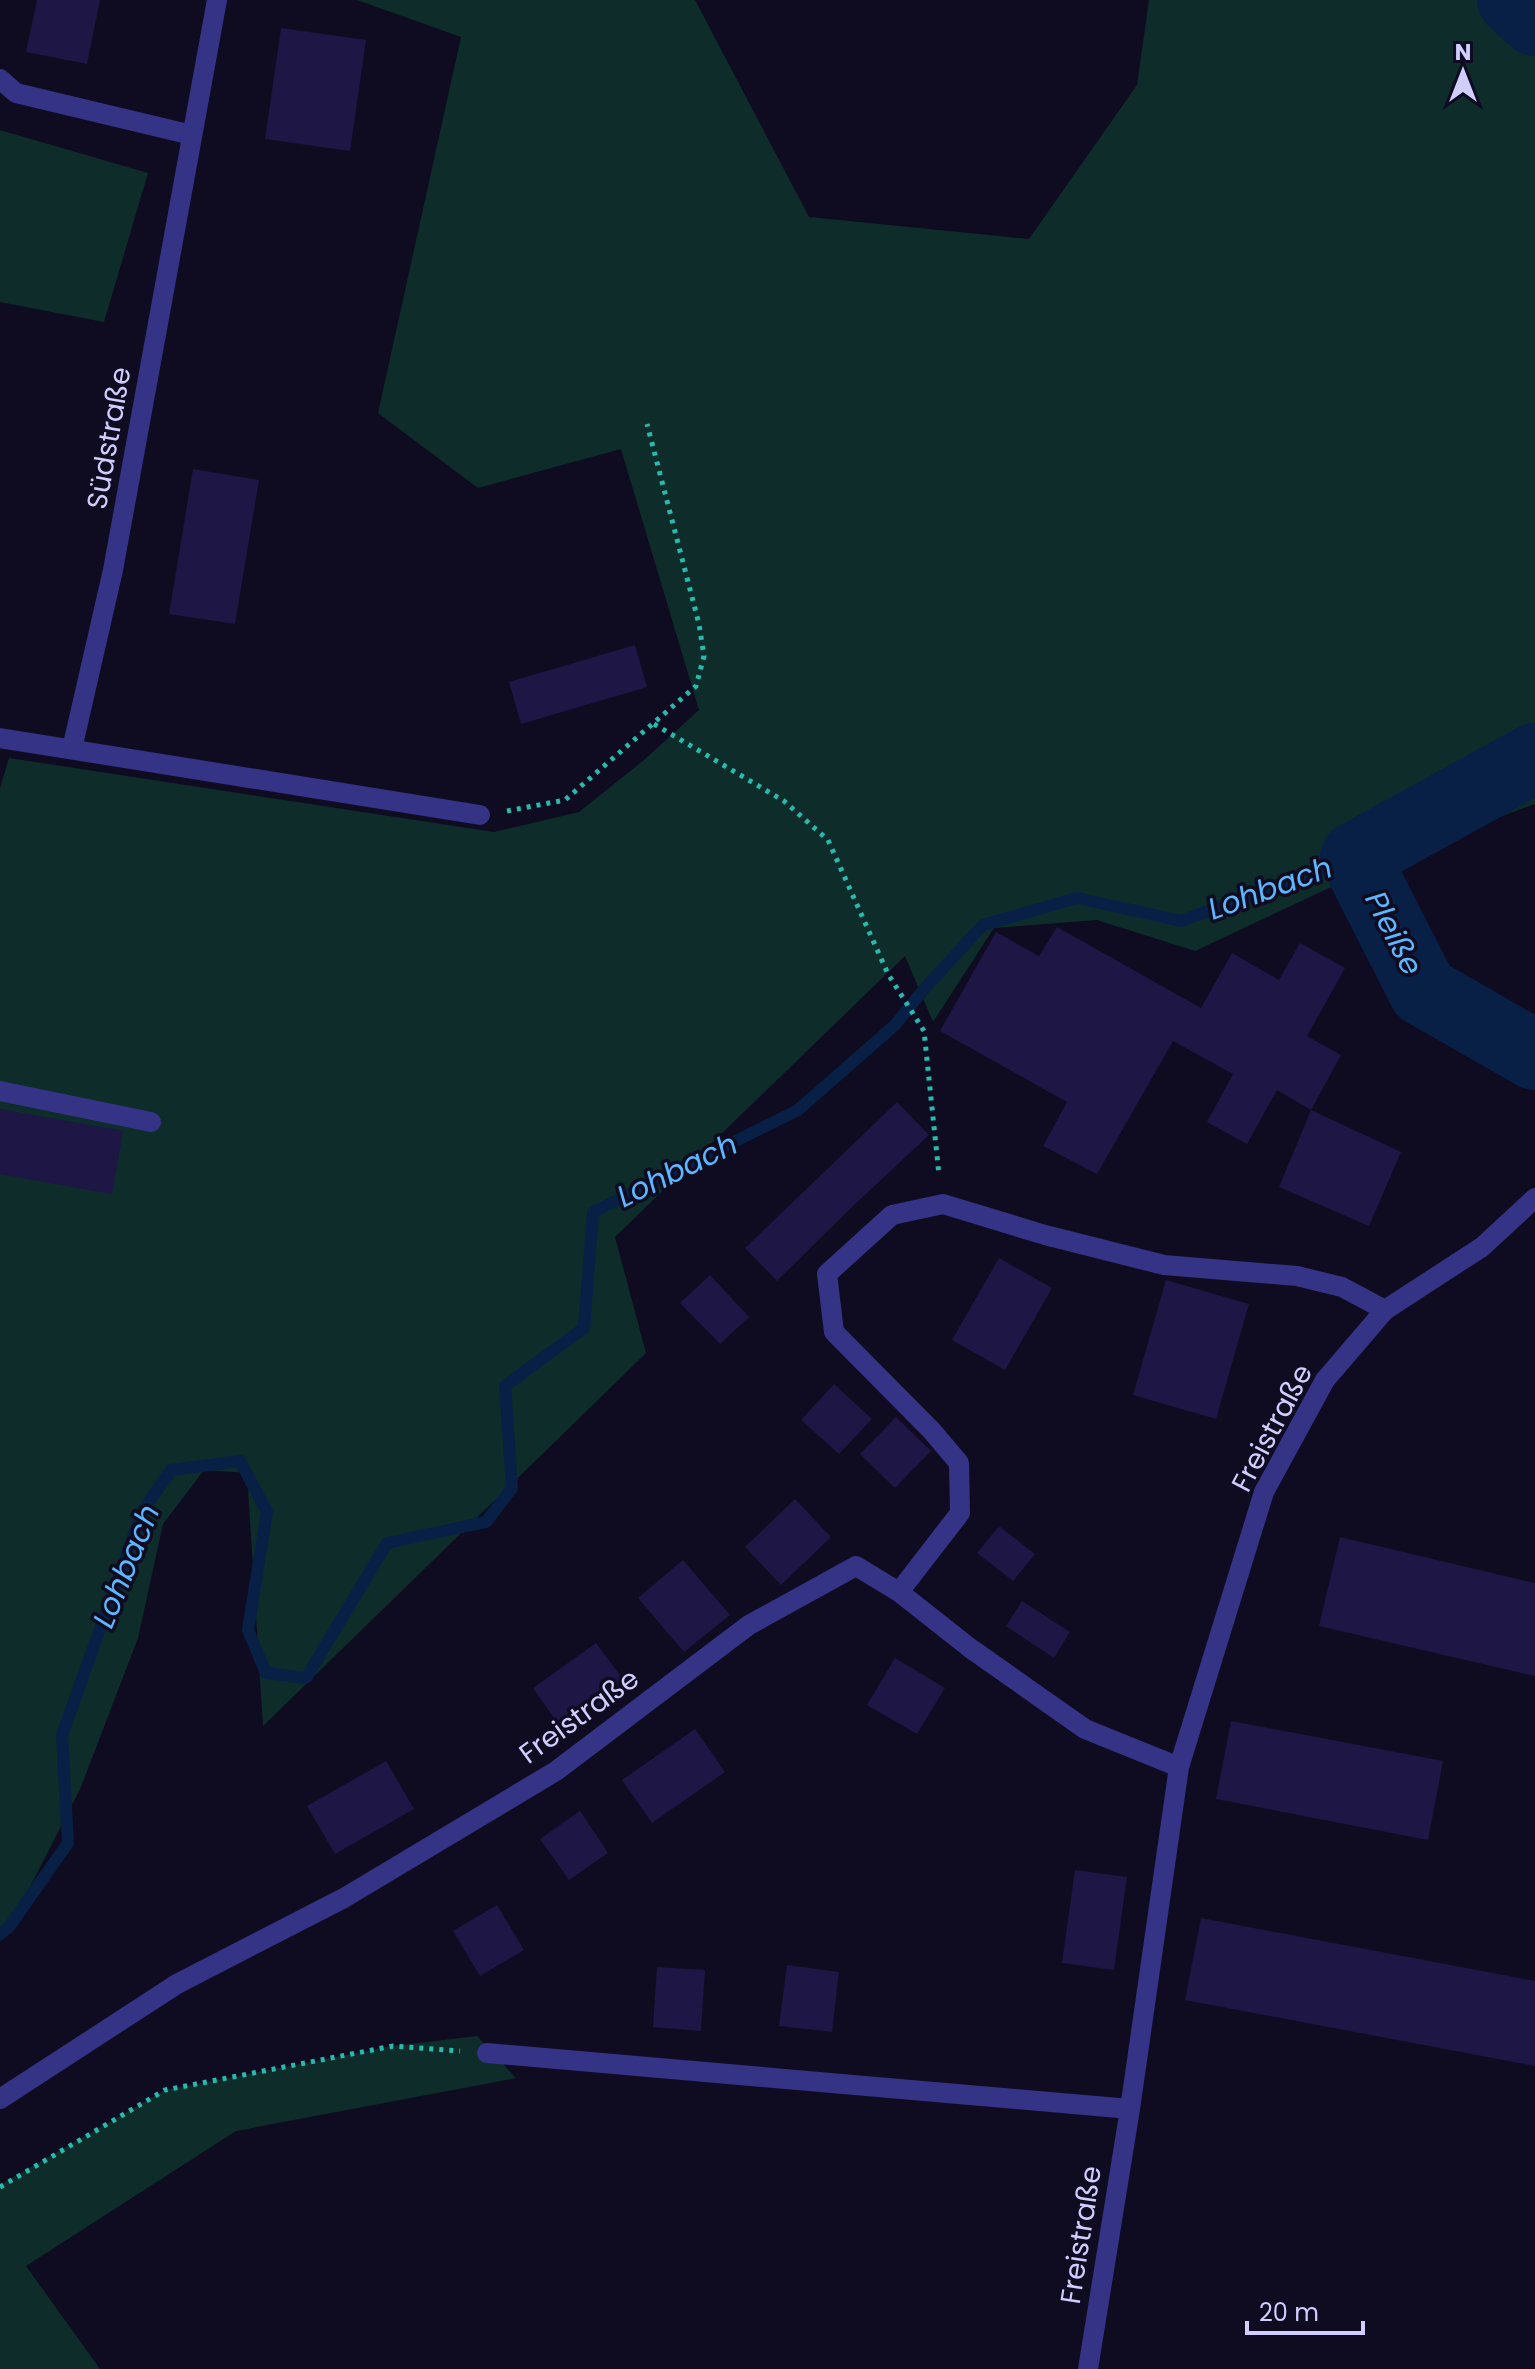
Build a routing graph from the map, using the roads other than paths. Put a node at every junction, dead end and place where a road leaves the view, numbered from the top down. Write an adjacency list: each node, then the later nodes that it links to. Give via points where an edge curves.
1 (217, 0): 3 (street, Südstraße)
2 (0, 79): 3 (street, via 16,93)
3 (192, 135): 5 (street, Südstraße, via 113,570)
4 (0, 738): 5 (street)
5 (72, 749): 6 (street)
6 (480, 815)
7 (0, 1091): 8 (street)
8 (151, 1122)
9 (1535, 1198): 10 (street, Freistraße, via 1482,1247)
10 (1385, 1310): 11 (street, via 1342,1287 1297,1276 1164,1265 943,1204 892,1215 827,1274 834,1332 959,1463 960,1513); 12 (street, Freistraße, via 1325,1380 1264,1492)
11 (899, 1592): 12 (street, Freistraße, via 1085,1729); 14 (street, Freistraße, via 856,1566 749,1625 556,1771 344,1898 177,1984)
12 (1179, 1767): 15 (street, Freistraße)
13 (487, 2053): 15 (street)
14 (0, 2099)
15 (1130, 2109): 16 (street, Freistraße)
16 (1088, 2369)

